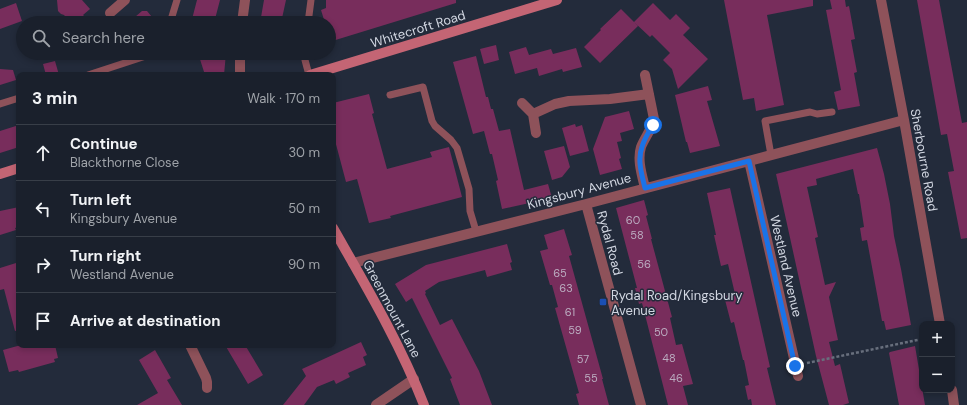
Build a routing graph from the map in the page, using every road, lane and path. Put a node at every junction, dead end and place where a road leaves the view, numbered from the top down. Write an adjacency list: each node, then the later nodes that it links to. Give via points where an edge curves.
1 (177, 0): 8 (lane)
2 (245, 0): 9 (street)
3 (311, 0): 10 (lane)
4 (557, 0): 17 (street, Whitecroft Road)
5 (881, 0): 26 (street, Sherbourne Road)
6 (121, 1): 7 (street)
7 (110, 13)
8 (172, 16)
9 (243, 16)
10 (309, 16)
11 (134, 60): 14 (lane)
12 (240, 60): 15 (street)
13 (305, 60): 16 (lane)
14 (97, 72)
15 (240, 72)
16 (308, 72)
17 (319, 72)
18 (645, 75): 19 (street)
19 (649, 94): 25 (street, via 569,101); 32 (street, via 654,119 640,153)
20 (390, 95): 34 (lane, via 423,87 432,121 457,148 469,189 470,211)
21 (16, 99): 23 (lane)
22 (522, 103): 25 (street)
23 (0, 104)
24 (832, 112): 28 (lane, via 810,112 765,121)
25 (532, 114): 27 (street)
26 (904, 120): 28 (street, Kingsbury Avenue); 37 (street, Sherbourne Road)
27 (536, 133)
28 (771, 155): 29 (street, Kingsbury Avenue)
29 (749, 161): 32 (street, Kingsbury Avenue); 40 (street, Westland Avenue)
30 (16, 169): 31 (street)
31 (0, 174)
32 (645, 188): 33 (street, Kingsbury Avenue)
33 (586, 204): 34 (street, Kingsbury Avenue); 47 (street, Rydal Road)
34 (476, 231): 36 (street, Kingsbury Avenue)
35 (336, 233): 36 (street, Greenmount Lane)
36 (353, 263): 42 (street, Greenmount Lane, via 392,332)
37 (939, 321)
38 (919, 340): 40 (path)
39 (191, 348): 43 (street, via 206,378)
40 (795, 366): 41 (street, Westland Avenue)
41 (798, 376)
42 (414, 379): 45 (street); 46 (street, Greenmount Lane)
43 (207, 388)
44 (952, 393): 48 (street)
45 (376, 405)
46 (424, 405)
47 (641, 405)
48 (954, 405)

